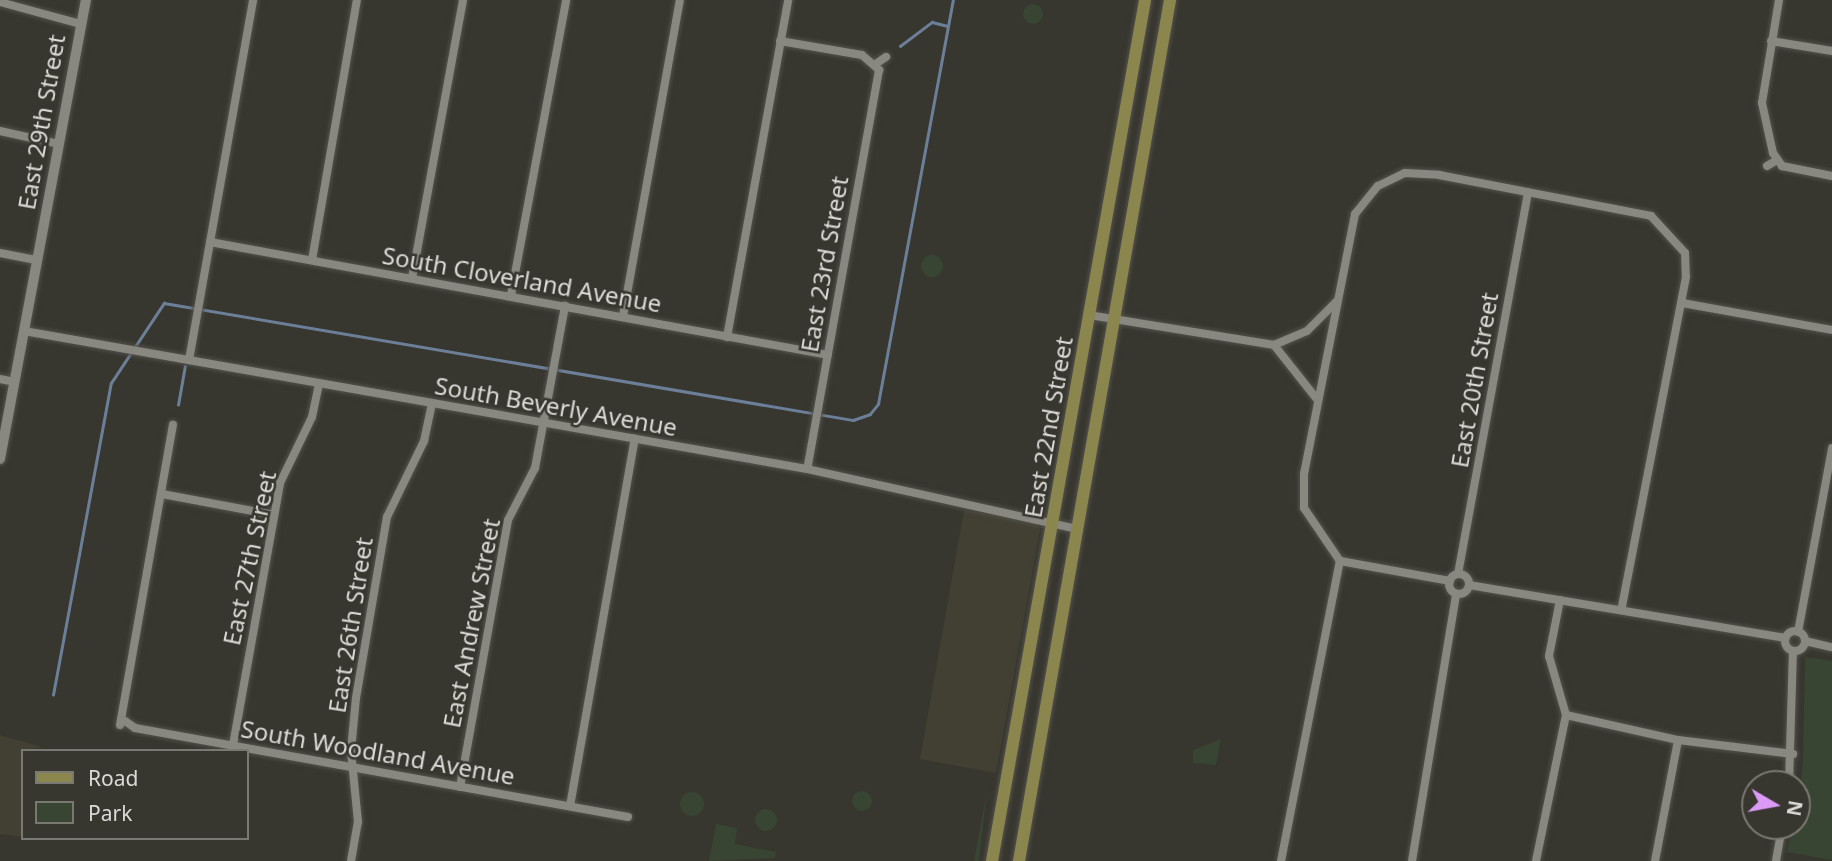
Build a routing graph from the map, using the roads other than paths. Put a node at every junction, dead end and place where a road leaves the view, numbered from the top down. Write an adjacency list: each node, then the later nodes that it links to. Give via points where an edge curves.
1 (86, 0): 12 (street, East 29th Street)
2 (253, 0): 24 (street)
3 (357, 0): 27 (street)
4 (463, 0): 28 (street)
5 (566, 0): 29 (street)
6 (680, 0): 34 (street)
7 (788, 0): 13 (street)
8 (1146, 0): 33 (main road, East 22nd Street)
9 (1170, 0): 35 (main road, East 22nd Street)
10 (1779, 0): 14 (street)
11 (0, 2): 12 (street)
12 (81, 24): 19 (street, East 29th Street)
13 (780, 41): 17 (street, via 862,55); 38 (street)
14 (1771, 41): 15 (street); 20 (street, via 1762,103)
15 (1832, 51)
16 (886, 57): 17 (street)
17 (877, 64): 40 (street, East 23rd Street)
18 (0, 131): 19 (street)
19 (59, 144): 26 (street, East 29th Street)
20 (1775, 158): 21 (street); 22 (street)
21 (1767, 166)
22 (1832, 176)
23 (1528, 192): 30 (street, via 1405,173 1378,186 1355,214); 31 (street, via 1634,211 1666,226 1685,253); 58 (street, East 20th Street)
24 (210, 242): 27 (street, South Cloverland Avenue); 41 (street)
25 (0, 253): 26 (street)
26 (37, 260): 37 (street, East 29th Street)
27 (312, 260): 28 (street, South Cloverland Avenue)
28 (412, 278): 29 (street, South Cloverland Avenue)
29 (511, 295): 32 (street, South Cloverland Avenue)
30 (1337, 301): 39 (street, via 1307,331); 45 (street)
31 (1682, 303): 36 (street); 63 (street)
32 (565, 306): 34 (street, South Cloverland Avenue); 47 (street, East Andrew Street)
33 (1089, 315): 35 (street); 55 (main road, East 22nd Street)
34 (623, 316): 38 (street, South Cloverland Avenue)
35 (1114, 318): 39 (street); 56 (main road, East 22nd Street)
36 (1832, 330)
37 (24, 331): 41 (street, South Beverly Avenue); 43 (street, East 29th Street)
38 (727, 337): 40 (street, South Cloverland Avenue)
39 (1274, 345): 45 (street)
40 (828, 355): 52 (street, East 23rd Street)
41 (189, 360): 44 (street, South Beverly Avenue)
42 (0, 379): 43 (street)
43 (15, 382): 51 (street, East 29th Street)
44 (319, 384): 46 (street, South Beverly Avenue); 54 (street, East 27th Street)
45 (1316, 398): 57 (street, via 1304,508)
46 (432, 404): 47 (street, South Beverly Avenue); 73 (street, East 26th Street, via 424,441 387,517 356,698)
47 (543, 424): 49 (street, South Beverly Avenue); 75 (street, East Andrew Street, via 535,468 508,520)
48 (173, 425): 53 (street)
49 (635, 439): 52 (street, South Beverly Avenue); 76 (street)
50 (1832, 448): 64 (street)
51 (0, 459)
52 (807, 469): 55 (street, South Beverly Avenue)
53 (162, 494): 54 (street); 71 (street, South Woodland Avenue, via 122,723)
54 (274, 515): 71 (street, East 27th Street)
55 (1053, 521): 56 (street, South Beverly Avenue); 80 (main road, East 22nd Street)
56 (1078, 529): 81 (main road, East 22nd Street)
57 (1340, 561): 59 (street); 82 (street)
58 (1458, 574): 59 (street); 60 (street)
59 (1450, 581): 61 (street)
60 (1469, 584): 61 (street); 62 (street)
61 (1456, 594): 83 (street)
62 (1560, 600): 63 (street); 69 (street, via 1549,656)
63 (1622, 610): 65 (street)
64 (1798, 632): 65 (street); 66 (street)
65 (1786, 638): 68 (street)
66 (1805, 641): 67 (street); 68 (street)
67 (1832, 648)
68 (1793, 651): 72 (street)
69 (1566, 715): 70 (street); 84 (street)
70 (1678, 740): 72 (street); 85 (street)
71 (233, 745): 73 (street, South Woodland Avenue)
72 (1793, 754): 74 (street)
73 (356, 770): 75 (street, South Woodland Avenue); 79 (street, East 26th Street, via 358,822)
74 (1791, 770)
75 (460, 787): 76 (street, South Woodland Avenue)
76 (570, 806): 77 (street, South Woodland Avenue)
77 (628, 817)
78 (1780, 840): 86 (street)
79 (351, 861)
80 (992, 861)
81 (1019, 861)
82 (1281, 861)
83 (1412, 861)
84 (1536, 861)
85 (1656, 861)
86 (1776, 861)

